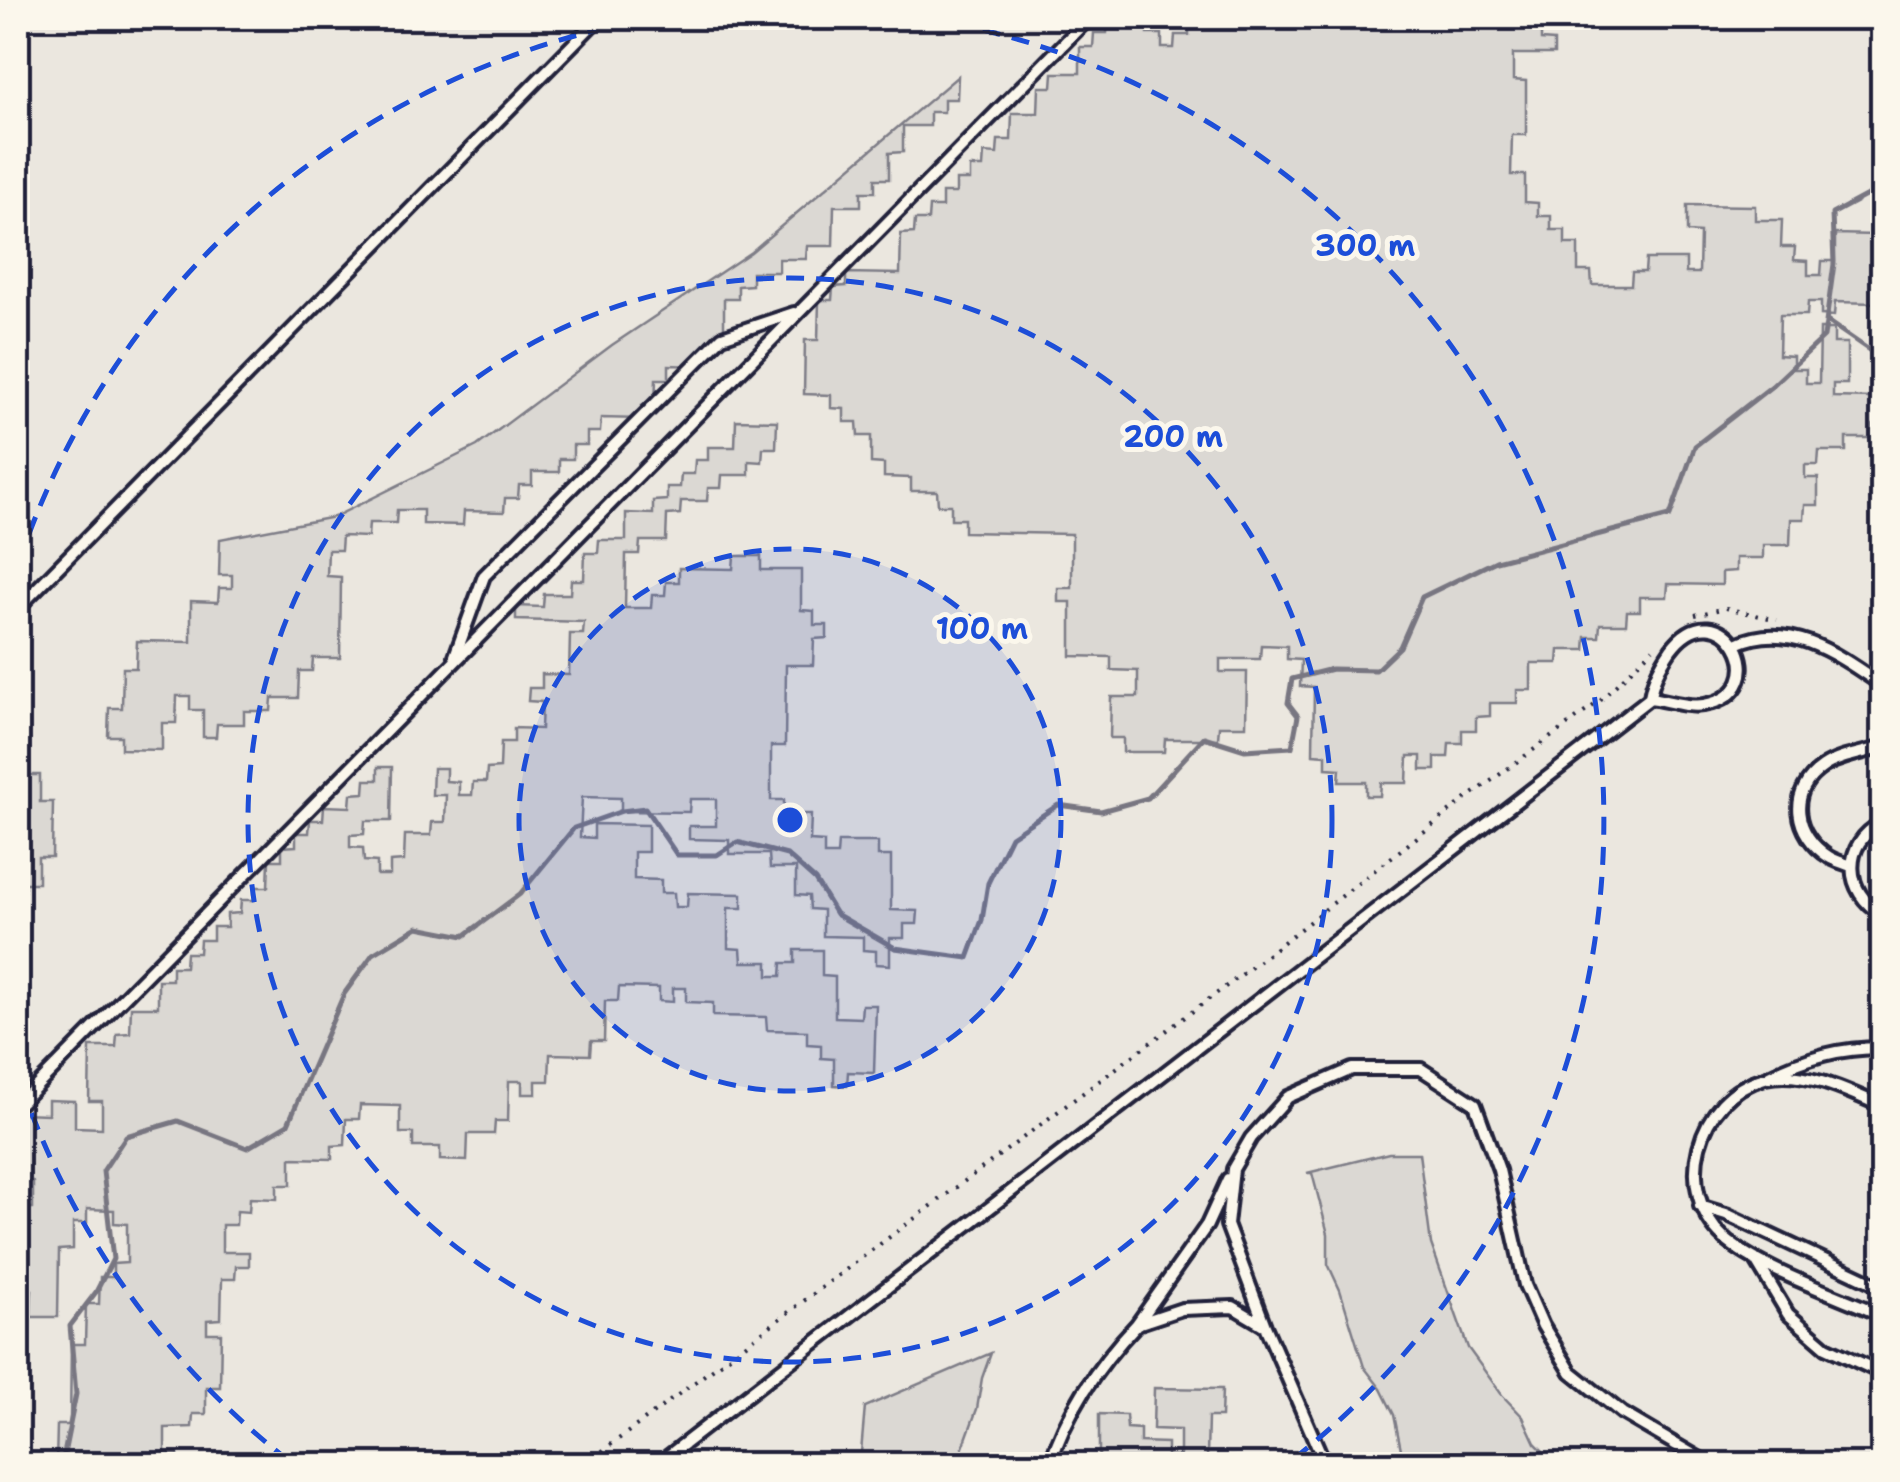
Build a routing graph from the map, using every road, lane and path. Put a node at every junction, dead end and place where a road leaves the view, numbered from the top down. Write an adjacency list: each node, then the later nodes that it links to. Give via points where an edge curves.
1 (599, 18): 4 (lane)
2 (1088, 18): 3 (lane)
3 (800, 311): 9 (lane); 9 (lane, via 722,337 484,576)
4 (18, 608)
5 (1688, 619): 6 (path, via 1726,608 1776,619)
6 (1786, 634): 8 (lane); 10 (lane, via 1835,654)
7 (1662, 639): 28 (path, via 1600,702)
8 (1736, 644): 11 (lane, via 1727,633 1686,632 1660,664); 11 (lane, via 1739,684 1723,700 1699,706)
9 (453, 662): 18 (lane)
10 (1882, 685)
11 (1650, 698): 29 (lane)
12 (1882, 747): 14 (lane, via 1826,764 1806,781 1796,805 1806,832 1828,857)
13 (1882, 823): 14 (lane, via 1859,842)
14 (1851, 866): 15 (lane, via 1856,890)
15 (1882, 914)
16 (1882, 1048): 17 (lane, via 1803,1059)
17 (1765, 1078): 19 (lane, via 1807,1078); 21 (lane, via 1730,1096 1707,1126 1693,1164)
18 (18, 1105)
19 (1882, 1106)
20 (1233, 1169): 25 (lane, via 1206,1224); 26 (lane, via 1227,1224); 32 (lane, via 1288,1096 1352,1069 1421,1069 1474,1104 1499,1170 1525,1285 1570,1372 1622,1413)
21 (1699, 1206): 22 (lane, via 1723,1237); 23 (lane)
22 (1754, 1258): 24 (lane); 27 (lane, via 1788,1314 1826,1347)
23 (1882, 1286)
24 (1882, 1315)
25 (1138, 1324): 26 (lane, via 1182,1309 1233,1307); 30 (lane, via 1086,1385)
26 (1264, 1326): 31 (lane)
27 (1882, 1372)
28 (585, 1464)
29 (658, 1464)
30 (1050, 1464)
31 (1325, 1464)
32 (1709, 1464)

